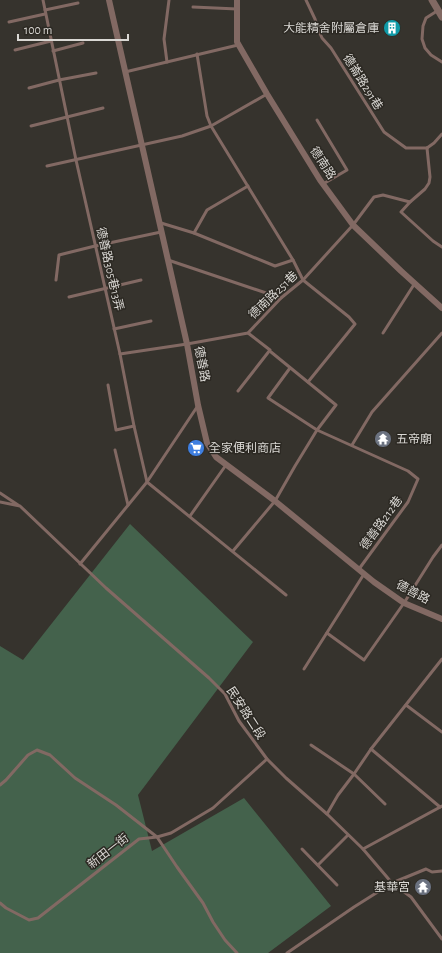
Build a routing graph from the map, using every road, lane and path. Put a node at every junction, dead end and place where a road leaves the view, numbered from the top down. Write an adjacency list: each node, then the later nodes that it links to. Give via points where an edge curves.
1 (42, 0): 11 (lane, 德善路305巷13弄)
2 (109, 0): 22 (street, 德善路)
3 (169, 0): 20 (lane, via 164,39)
4 (237, 0): 9 (street, 德南路)
5 (306, 0): 34 (lane, 德崙路291巷, via 322,38 331,48 384,132 406,148)
6 (432, 0): 10 (street)
7 (78, 3): 11 (lane)
8 (193, 7): 9 (lane)
9 (237, 9): 16 (street, 德南路)
10 (438, 11): 12 (street); 21 (lane, via 426,18 422,26 422,39 425,48)
11 (45, 12): 13 (lane); 14 (lane, 德善路305巷13弄)
12 (442, 17)
13 (9, 22)
14 (51, 42): 17 (lane); 18 (lane, 德善路305巷13弄)
15 (84, 43): 18 (lane)
16 (239, 45): 19 (lane); 26 (street, 德南路)
17 (15, 50)
18 (53, 51): 24 (lane, 德善路305巷13弄)
19 (197, 54): 20 (lane); 31 (lane, via 207,116)
20 (167, 62): 22 (lane)
21 (442, 62)
22 (125, 72): 33 (street, 德善路)
23 (96, 73): 24 (lane)
24 (59, 80): 25 (lane); 28 (lane, 德善路305巷13弄)
25 (29, 88)
26 (267, 94): 31 (lane); 37 (street, 德南路)
27 (103, 108): 28 (lane)
28 (67, 116): 30 (lane); 35 (lane, 德善路305巷13弄)
29 (317, 120): 37 (lane, via 347,170)
30 (31, 126)
31 (211, 126): 33 (lane, via 182,136); 38 (lane)
32 (442, 134): 34 (lane)
33 (141, 145): 35 (lane); 40 (street, 德善路)
34 (427, 148): 39 (lane, via 429,183)
35 (76, 160): 36 (lane); 44 (lane, 德善路305巷13弄)
36 (47, 166)
37 (323, 184): 41 (street, 德南路)
38 (248, 186): 43 (lane, via 207,210); 47 (lane)
39 (410, 202): 41 (lane, 德南路251巷, via 383,195 374,197); 45 (lane, via 401,212)
40 (159, 223): 42 (street, 德善路); 43 (lane)
41 (353, 225): 50 (lane, 德南路251巷); 51 (street, 德南路)
42 (161, 232): 44 (lane); 46 (street, 德善路)
43 (194, 233): 47 (lane, via 275,266)
44 (95, 246): 48 (lane, via 59,255); 52 (lane, 德善路305巷13弄)
45 (442, 247)
46 (168, 260): 54 (lane); 61 (street, 德善路)
47 (292, 260): 50 (lane)
48 (56, 280)
49 (141, 280): 52 (lane)
50 (302, 280): 54 (lane, 德南路251巷); 65 (lane, via 355,324)
51 (415, 283): 55 (street, 德南路); 59 (lane)
52 (105, 289): 53 (lane); 57 (lane, 德善路305巷13弄)
53 (69, 297)
54 (281, 298): 58 (lane, 德南路251巷)
55 (442, 308)
56 (151, 321): 57 (lane)
57 (114, 329): 63 (lane, 德善路305巷13弄)
58 (248, 333): 61 (lane, 德南路251巷); 67 (lane, via 270,350)
59 (383, 333)
60 (442, 333): 71 (lane, via 372,412)
61 (187, 344): 63 (lane, 德南路251巷); 68 (street, 德善路)
62 (272, 352): 64 (lane)
63 (120, 354): 69 (lane, 德善路305巷13弄)
64 (290, 368): 65 (lane); 70 (lane, 德善路212巷, via 268,398)
65 (308, 382): 70 (lane, via 336,405)
66 (108, 385): 69 (lane, via 116,430)
67 (238, 391)
68 (198, 405): 73 (street, 德善路, via 207,443 216,457); 74 (lane)
69 (134, 426): 74 (lane, 德善路305巷13弄)
70 (317, 430): 71 (lane, 德善路212巷); 76 (lane)
71 (352, 445): 84 (lane, 德善路212巷, via 408,471 418,479 408,502)
72 (115, 450): 78 (lane)
73 (226, 465): 76 (street, 德善路); 80 (lane)
74 (147, 482): 78 (lane); 80 (lane)
75 (0, 492): 79 (lane, 民安路二段)
76 (275, 501): 82 (lane); 84 (street, 德善路)
77 (0, 502): 79 (lane)
78 (128, 505): 83 (lane)
79 (20, 506): 83 (lane, 民安路二段)
80 (190, 516): 82 (lane)
81 (442, 546): 86 (lane)
82 (233, 551): 85 (lane)
83 (80, 564): 95 (lane, 民安路二段, via 225,694 239,721)
84 (362, 571): 86 (street, 德善路); 88 (lane)
85 (286, 595)
86 (404, 603): 87 (street, 德善路); 88 (lane, via 364,660)
87 (442, 619)
88 (327, 633): 90 (lane)
89 (442, 659): 91 (lane)
90 (304, 669)
91 (406, 705): 92 (lane); 94 (lane)
92 (442, 732)
93 (311, 745): 96 (lane)
94 (371, 749): 96 (lane); 99 (lane)
95 (267, 759): 100 (lane, 民安路二段); 102 (lane, 新田一街, via 213,808 171,833)
96 (354, 774): 98 (lane); 100 (lane)
97 (0, 785): 102 (lane, via 28,755 37,750 50,755 75,778 116,805)
98 (385, 804)
99 (441, 806): 104 (lane)
100 (327, 814): 101 (lane, 民安路二段)
101 (348, 835): 104 (lane, 民安路二段); 105 (lane)
102 (157, 837): 109 (lane, 新田一街, via 139,839 38,918 29,920); 111 (lane, via 203,903 225,940)
103 (302, 849): 105 (lane)
104 (363, 849): 107 (lane, 民安路二段)
105 (318, 865): 108 (lane)
106 (442, 871): 107 (lane, via 432,872 426,869)
107 (392, 883): 110 (lane, 民安路二段, via 411,898); 112 (lane)
108 (337, 886)
109 (0, 903)
110 (442, 939)
111 (237, 953)
112 (287, 953)

